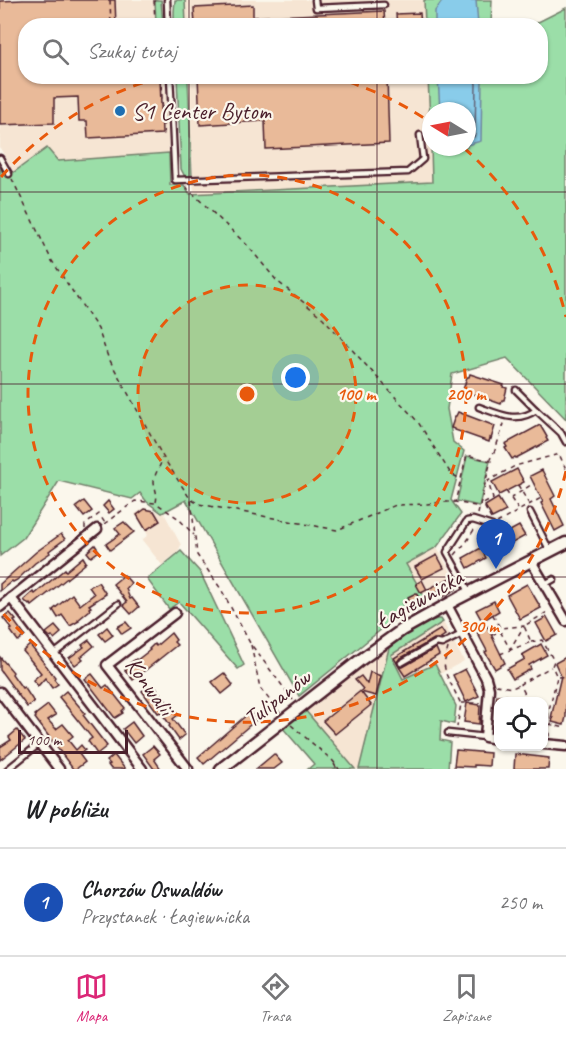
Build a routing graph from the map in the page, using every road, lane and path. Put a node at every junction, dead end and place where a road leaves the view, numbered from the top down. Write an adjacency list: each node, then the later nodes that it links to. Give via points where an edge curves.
1 (110, 0): 6 (path)
2 (154, 0): 7 (path)
3 (167, 0): 8 (lane)
4 (315, 0): 5 (lane, via 316,8)
5 (384, 5)
6 (111, 18)
7 (155, 18)
8 (168, 18)
9 (161, 84): 12 (path)
10 (170, 84): 15 (lane, via 175,180)
11 (420, 135): 15 (lane, via 423,159 408,172)
12 (164, 139)
13 (0, 158): 14 (lane)
14 (9, 174): 21 (path, via 52,261 98,329 108,357)
15 (183, 180): 25 (path, via 277,281 322,318 418,422 451,474)
16 (516, 390): 18 (lane)
17 (479, 407): 19 (lane)
18 (536, 410): 19 (lane); 20 (lane)
19 (514, 417): 22 (path, via 504,424)
20 (566, 442)
21 (163, 458): 33 (path); 35 (path, via 155,474)
22 (489, 461): 24 (path); 25 (path, via 467,455)
23 (566, 469): 26 (path, via 559,454 515,465)
24 (487, 477): 26 (path); 38 (path)
25 (461, 479): 34 (path)
26 (488, 481): 37 (path, via 493,499)
27 (534, 483): 30 (path)
28 (518, 485): 30 (path)
29 (506, 491): 31 (path)
30 (522, 491): 31 (path); 36 (path)
31 (511, 498): 39 (path)
32 (541, 498): 36 (path)
33 (191, 500): 34 (path, via 337,530 396,505); 44 (path)
34 (455, 502): 38 (path)
35 (156, 503): 43 (path, via 135,501); 44 (path)
36 (529, 505): 39 (path)
37 (484, 507): 38 (path); 39 (path, via 496,523)
38 (480, 508): 41 (path)
39 (518, 510)
40 (530, 512): 46 (lane)
41 (476, 521): 42 (lane); 47 (path, via 467,541); 51 (lane, via 467,521 447,552)
42 (492, 526)
43 (97, 529): 52 (street)
44 (195, 535): 66 (path, via 197,555 221,589)
45 (566, 543): 46 (street, Łagiewnicka)
46 (550, 551): 48 (street, Łagiewnicka)
47 (454, 556)
48 (531, 561): 50 (street); 51 (street, Łagiewnicka)
49 (554, 579): 50 (lane)
50 (545, 584): 59 (street)
51 (470, 593): 54 (street, Łagiewnicka)
52 (11, 598): 55 (street); 68 (street)
53 (118, 604): 68 (lane)
54 (447, 605): 62 (street); 70 (street, Łagiewnicka, via 402,630)
55 (0, 607)
56 (549, 611): 60 (path)
57 (175, 612): 97 (street, Konwalii, via 107,665)
58 (493, 615): 61 (path)
59 (566, 621)
60 (524, 626): 61 (path); 65 (path); 67 (path)
61 (500, 629): 63 (path); 67 (path)
62 (463, 634): 64 (lane); 89 (street, via 489,689)
63 (492, 635)
64 (452, 639): 71 (lane, via 436,643); 80 (path, via 444,664)
65 (531, 642): 67 (path); 72 (path, via 542,640 554,661)
66 (250, 643): 81 (path); 83 (path, via 260,688)
67 (510, 649): 69 (path)
68 (54, 654): 96 (street)
69 (500, 654)
70 (359, 661): 81 (street, Tulipanów)
71 (401, 663)
72 (552, 666): 74 (path); 75 (path)
73 (566, 676): 74 (path)
74 (557, 677): 82 (path)
75 (519, 684): 76 (path, via 512,688); 78 (path)
76 (496, 685)
77 (0, 693): 91 (street)
78 (525, 697)
79 (484, 703): 80 (path)
80 (461, 704): 85 (path)
81 (298, 708): 83 (street, Tulipanów)
82 (548, 714): 84 (path)
83 (285, 719): 98 (street, Tulipanów); 99 (path)
84 (549, 724): 86 (path); 88 (path)
85 (457, 727)
86 (566, 728)
87 (448, 733): 89 (lane)
88 (549, 736)
89 (485, 737): 90 (street)
90 (494, 738)
91 (39, 744): 94 (lane); 95 (street)
92 (548, 745): 93 (street)
93 (566, 747)
94 (8, 769)
95 (59, 769)
96 (142, 769)
97 (188, 769)
98 (221, 769)
99 (338, 769)

